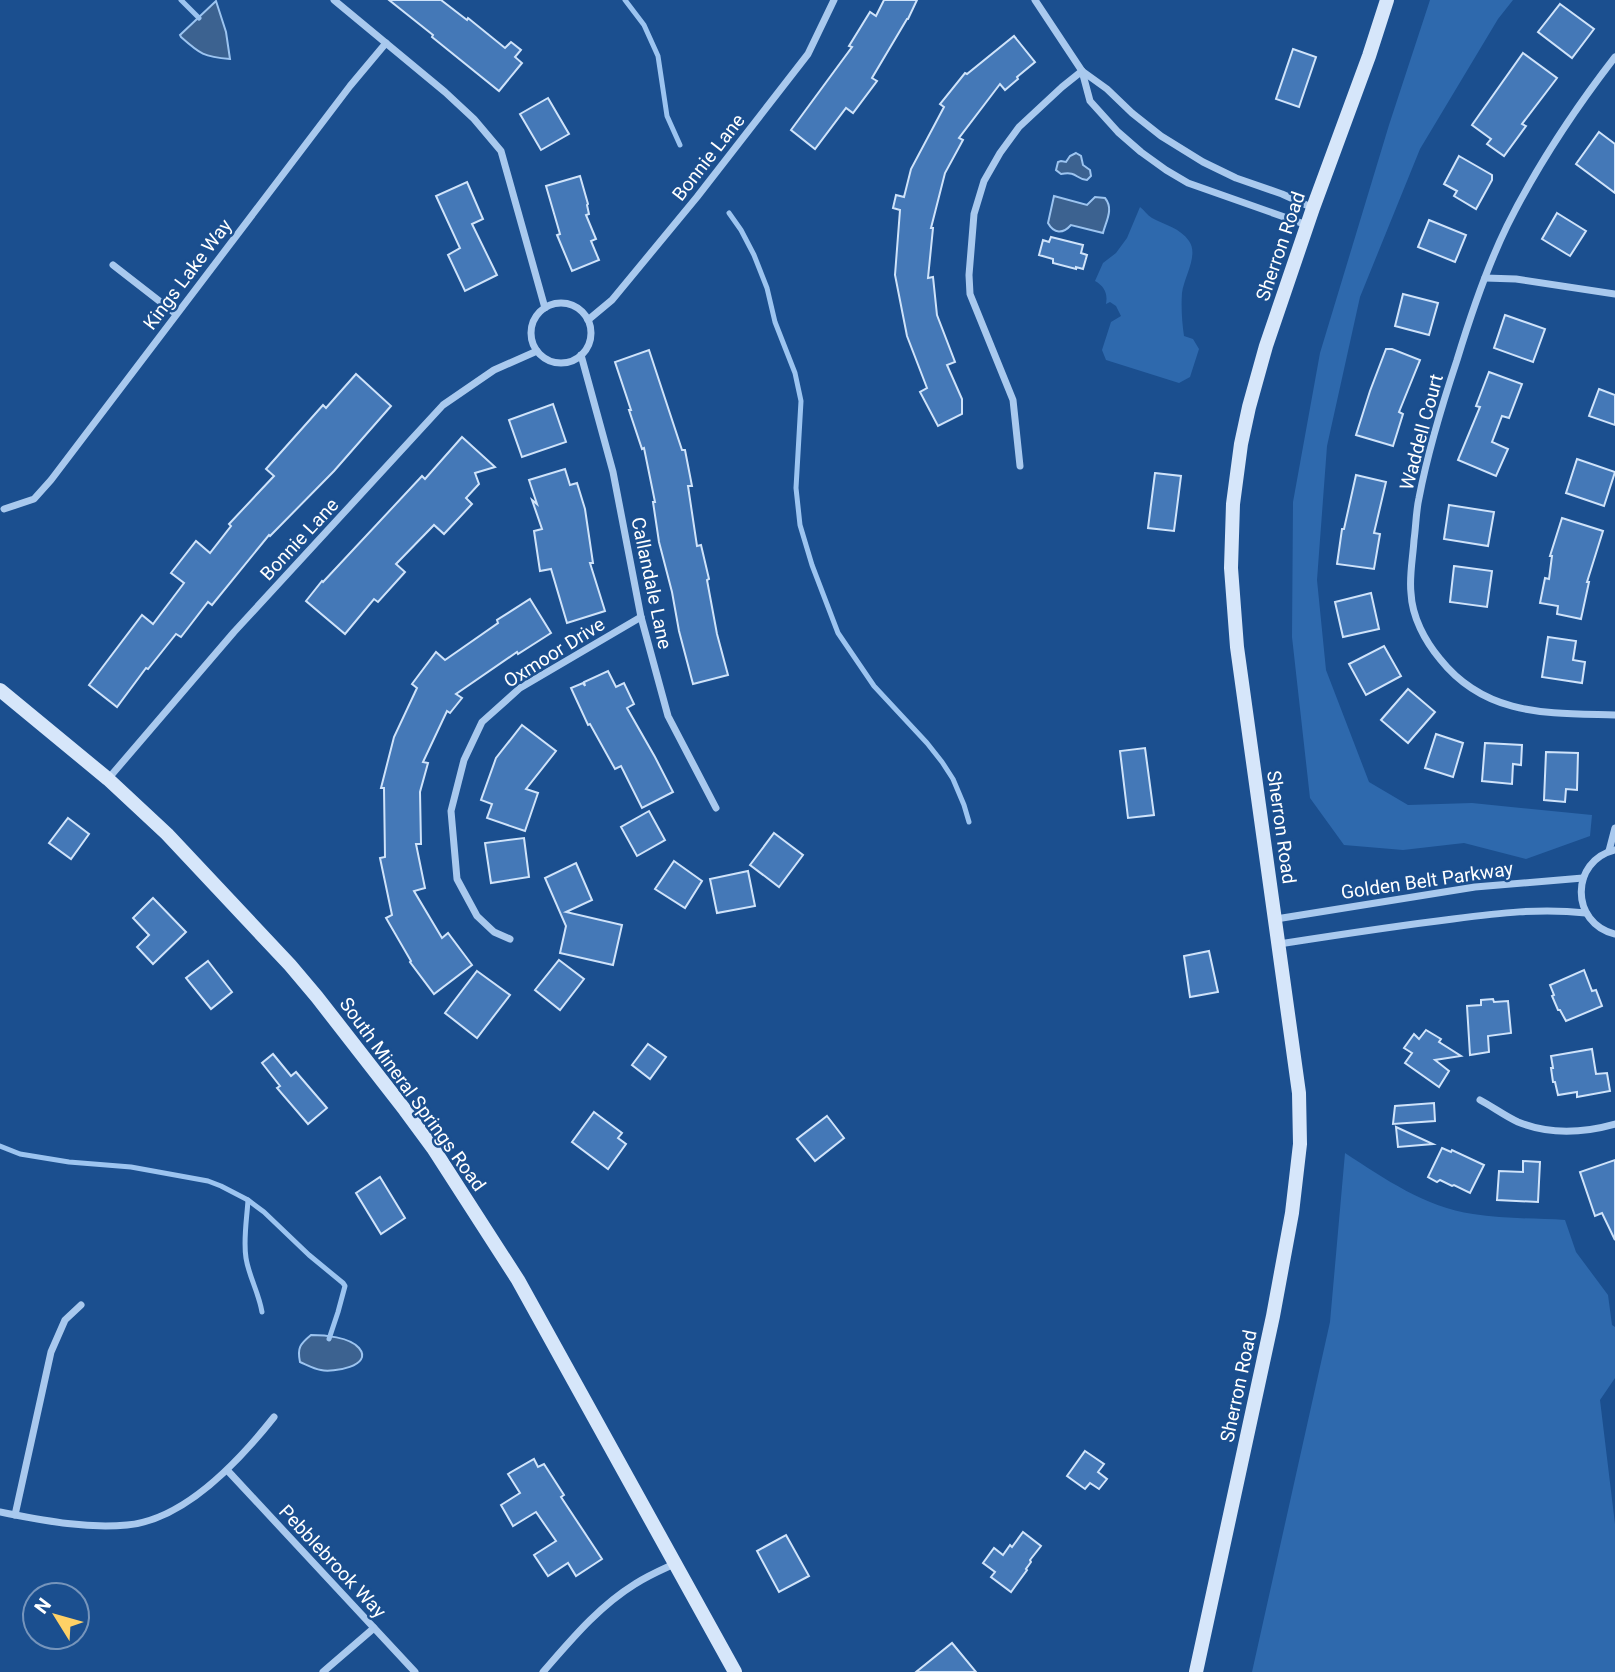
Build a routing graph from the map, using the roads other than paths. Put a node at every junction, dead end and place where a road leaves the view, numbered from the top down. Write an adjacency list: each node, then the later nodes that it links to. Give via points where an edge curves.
1 (334, 0): 5 (street)
2 (834, 0): 15 (street, Bonnie Lane, via 808,54 612,300)
3 (1035, 0): 7 (street)
4 (1387, 0): 8 (main road, Sherron Road)
5 (386, 43): 13 (street, via 474,119 501,151); 14 (street, Kings Lake Way)
6 (1615, 57): 11 (street, Waddell Court, via 1536,171)
7 (1082, 71): 8 (street, via 1161,136 1203,162); 9 (street, via 1090,101 1118,132 1166,170 1188,183); 18 (street, via 1019,127 984,181 974,214 971,295 1013,400)
8 (1313, 208): 9 (main road, Sherron Road)
9 (1307, 225): 29 (main road, Sherron Road, via 1249,407 1233,504 1231,568 1237,647)
10 (113, 265): 14 (street)
11 (1485, 278): 12 (street); 22 (street, Waddell Court, via 1434,430 1418,500 1410,593 1416,617 1442,662 1496,702 1544,713)
12 (1615, 295)
13 (545, 308): 15 (street, via 564,303); 16 (street, via 531,333)
14 (176, 314): 19 (street, Kings Lake Way, via 51,480 34,499)
15 (588, 320): 17 (street, via 590,339)
16 (537, 351): 17 (street, via 563,363); 23 (street, Bonnie Lane, via 494,370 443,405 234,632)
17 (581, 355): 20 (street, Callandale Lane, via 613,472)
18 (1020, 466)
19 (4, 509)
20 (641, 617): 24 (street, Callandale Lane, via 668,716); 31 (street, Oxmoor Drive, via 520,688 482,722 464,760 451,811 457,879 477,916)
21 (0, 690): 23 (main road, South Mineral Springs Road)
22 (1615, 715)
23 (108, 779): 40 (main road, South Mineral Springs Road, via 167,834 290,965 433,1148 518,1280)
24 (716, 808)
25 (1615, 828): 26 (street)
26 (1612, 851): 27 (street, via 1598,858)
27 (1583, 878): 28 (street); 29 (street, Golden Belt Parkway, via 1475,887)
28 (1586, 913): 30 (street); 32 (street, via 1517,911)
29 (1276, 919): 32 (main road, Sherron Road)
30 (1614, 936)
31 (510, 939)
32 (1279, 944): 46 (main road, Sherron Road, via 1299,1093 1300,1144 1273,1317)
33 (1480, 1100): 34 (street, via 1538,1129 1561,1132)
34 (1615, 1124)
35 (81, 1305): 39 (street, via 65,1320 51,1352)
36 (274, 1417): 37 (street)
37 (228, 1471): 39 (street, via 160,1517 130,1525 87,1527); 41 (street, Pebblebrook Way)
38 (0, 1512): 39 (street)
39 (15, 1515)
40 (674, 1564): 44 (street, via 611,1601); 45 (main road, South Mineral Springs Road)
41 (374, 1628): 42 (street); 43 (street, Pebblebrook Way)
42 (323, 1672)
43 (415, 1672)
44 (543, 1672)
45 (735, 1672)
46 (1196, 1672)

